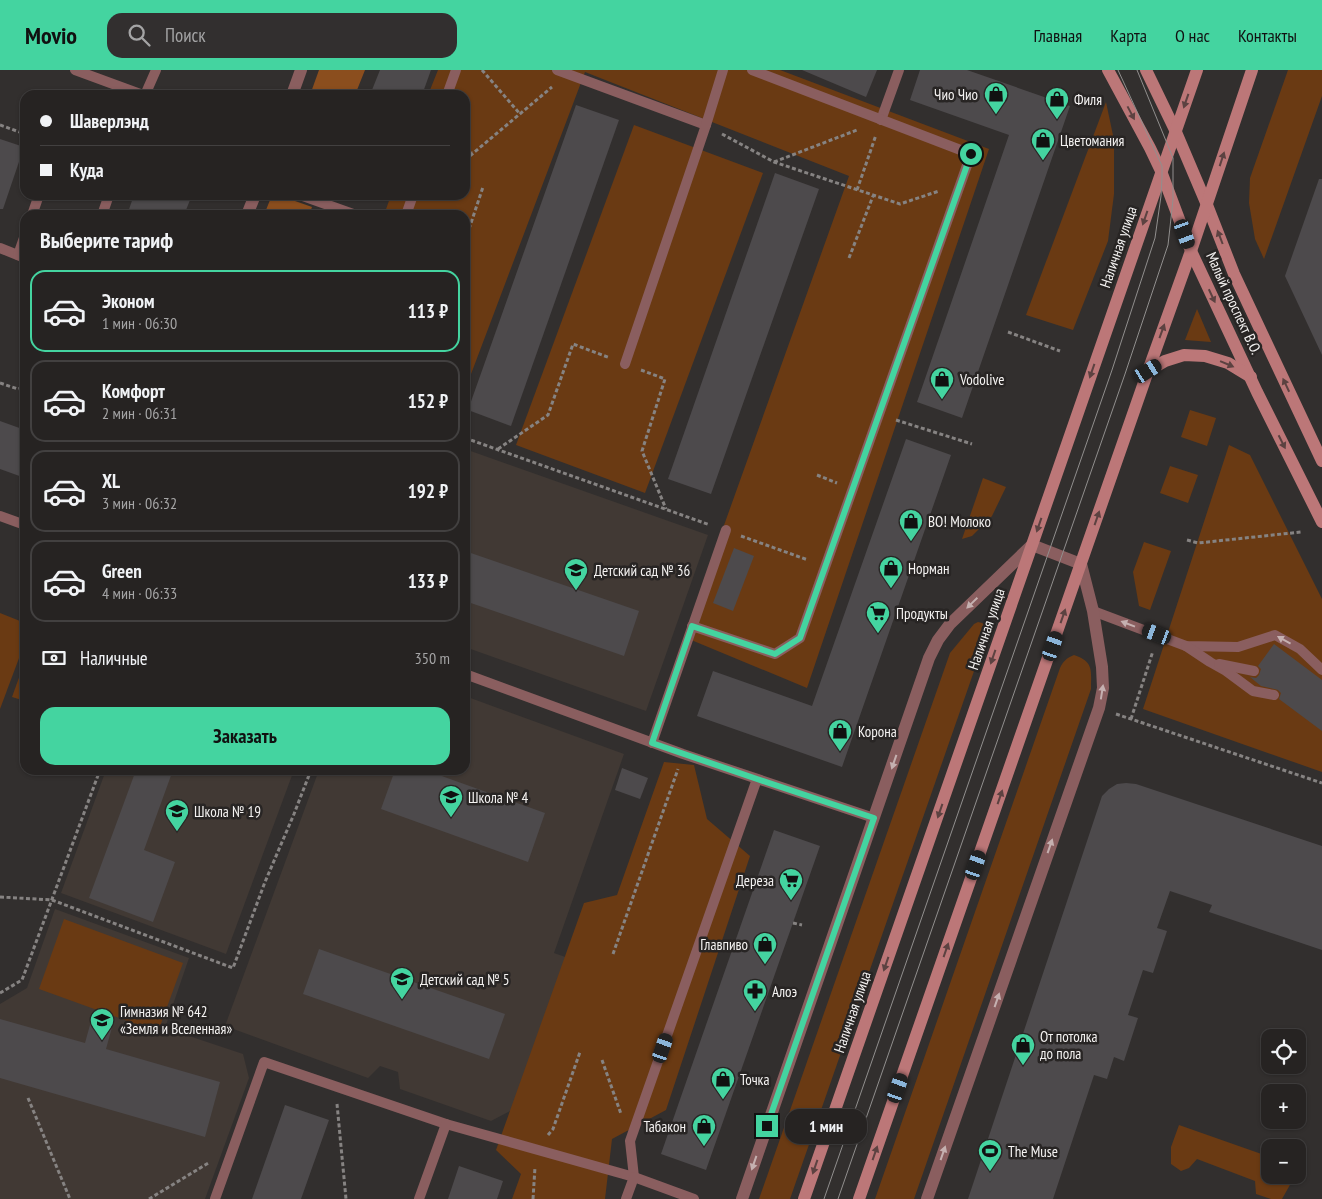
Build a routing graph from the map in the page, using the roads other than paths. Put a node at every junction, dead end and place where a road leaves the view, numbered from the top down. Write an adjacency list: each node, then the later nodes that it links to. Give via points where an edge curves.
1 (75, 70): 13 (lane)
2 (156, 70): 14 (lane)
3 (302, 70): 15 (street)
4 (456, 70): 16 (lane)
5 (556, 70): 18 (lane)
6 (723, 70): 18 (lane)
7 (752, 70): 17 (lane)
8 (899, 70): 17 (lane)
9 (1108, 70): 20 (main road, Малый проспект В.О., one-way to 20)
10 (1146, 70): 19 (main road, Малый проспект В.О.)
11 (1197, 70): 19 (main road, Наличная улица, one-way to 19)
12 (1252, 70): 22 (main road, one-way to 12)
13 (130, 90)
14 (146, 90)
15 (294, 90)
16 (449, 90)
17 (881, 120): 38 (lane, via 971,154 800,638 775,654)
18 (706, 125): 27 (lane)
19 (1176, 132): 20 (main road, Наличная улица); 22 (main road, Малый проспект В.О.)
20 (1161, 171): 25 (main road, Малый проспект В.О.); 35 (main road, Наличная улица, one-way to 35)
21 (314, 200): 23 (lane)
22 (1207, 205): 25 (main road); 30 (main road, Малый проспект В.О., one-way to 22, via 1234,274)
23 (342, 210)
24 (0, 248): 26 (lane)
25 (1191, 252): 28 (main road, one-way to 25); 29 (main road, Малый проспект В.О., one-way to 29)
26 (20, 256)
27 (625, 364)
28 (1148, 371): 29 (main road, one-way to 29, via 1184,355 1205,356 1228,363); 36 (main road, one-way to 28)
29 (1251, 377): 32 (main road, Малый проспект В.О., one-way to 32)
30 (1322, 461)
31 (0, 516): 33 (lane)
32 (1322, 522)
33 (20, 523)
34 (726, 530): 38 (lane)
35 (1032, 545): 36 (street); 47 (street, one-way to 47, via 950,624 938,640); 55 (main road, Наличная улица, one-way to 55)
36 (1081, 564): 37 (street); 56 (main road, one-way to 36)
37 (1093, 611): 39 (lane, one-way to 37); 57 (street, one-way to 37, via 1099,708 1103,688 1102,666)
38 (692, 626): 45 (lane)
39 (1186, 646): 40 (lane); 42 (lane, one-way to 39, via 1300,649 1275,635 1238,647)
40 (1210, 662): 41 (lane); 44 (lane, via 1253,691)
41 (1254, 671)
42 (1320, 674)
43 (470, 676): 45 (lane)
44 (1274, 695)
45 (652, 743): 46 (lane)
46 (757, 779): 47 (lane); 49 (lane, via 630,1142)
47 (874, 818): 54 (street, one-way to 54)
48 (446, 1124): 49 (lane); 50 (lane, via 264,1062); 51 (lane)
49 (634, 1176): 52 (lane); 53 (lane)
50 (215, 1199)
51 (419, 1199)
52 (626, 1199)
53 (694, 1199)
54 (742, 1199)
55 (804, 1199)
56 (859, 1199)
57 (927, 1199)

